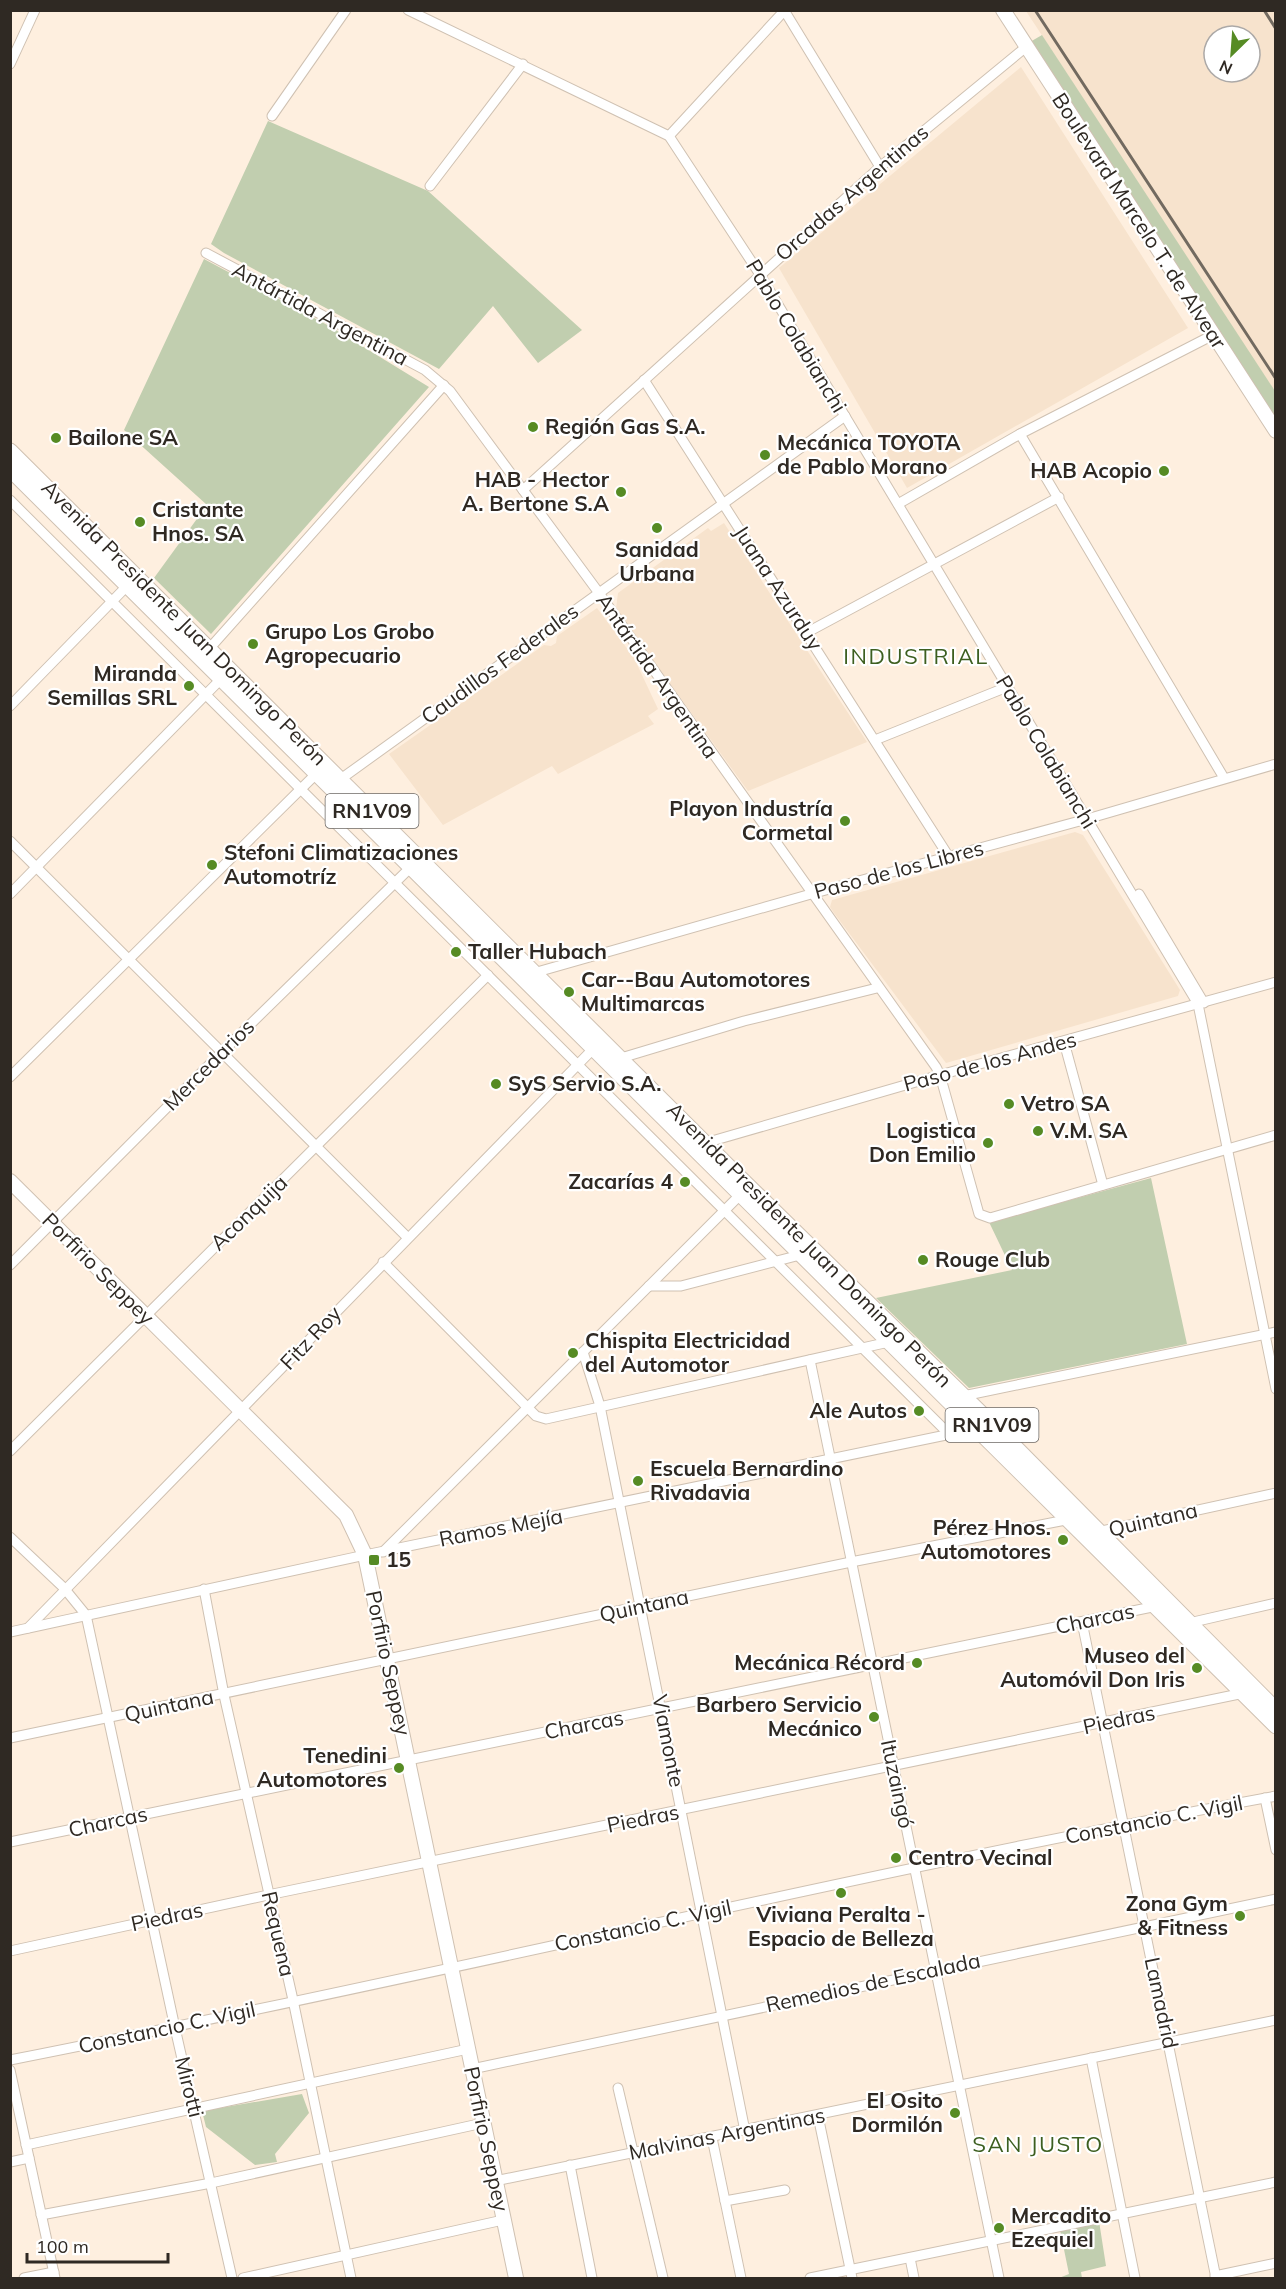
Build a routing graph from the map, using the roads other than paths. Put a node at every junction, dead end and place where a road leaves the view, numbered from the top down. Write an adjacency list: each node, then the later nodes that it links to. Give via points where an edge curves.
1 (346, 10): 9 (street)
2 (408, 10): 8 (street)
3 (1003, 10): 6 (main road, Boulevard Marcelo T. de Alvear)
4 (785, 11): 10 (street); 11 (street)
5 (32, 12): 7 (street)
6 (1026, 47): 11 (street, Orcadas Argentinas); 15 (main road, Boulevard Marcelo T. de Alvear)
7 (10, 64)
8 (523, 64): 10 (street); 12 (street)
9 (272, 116)
10 (669, 136): 14 (street, Pablo Colabianchi)
11 (880, 167): 14 (street, Orcadas Argentinas)
12 (430, 186)
13 (206, 252): 17 (street, Antártida Argentina, via 425,370)
14 (759, 273): 16 (street, Orcadas Argentinas); 18 (street, Pablo Colabianchi)
15 (1214, 335): 19 (main road, Boulevard Marcelo T. de Alvear); 20 (street)
16 (644, 380): 23 (street, Orcadas Argentinas); 26 (street, Juana Azurduy)
17 (444, 385): 23 (street, Antártida Argentina); 33 (street)
18 (845, 416): 26 (street, Caudillos Federales); 27 (street, Pablo Colabianchi)
19 (1275, 431)
20 (1020, 434): 24 (street); 27 (street)
21 (10, 451): 33 (main road, Avenida Presidente Juan Domingo Perón / RN1V09)
22 (10, 469): 29 (main road, Avenida Presidente Juan Domingo Perón / RN1V09)
23 (523, 490): 30 (street, Antártida Argentina)
24 (1059, 498): 28 (street); 41 (street)
25 (10, 500): 31 (street, Avenida Presidente Juan Domingo Perón)
26 (724, 503): 30 (street, Caudillos Federales); 32 (street, Juana Azurduy)
27 (898, 504): 28 (street, Pablo Colabianchi)
28 (934, 565): 32 (street); 35 (street, Pablo Colabianchi)
29 (127, 586): 31 (street); 34 (main road, Avenida Presidente Juan Domingo Perón / RN1V09)
30 (599, 593): 42 (street, Caudillos Federales); 52 (street, Antártida Argentina)
31 (112, 601): 36 (street, Avenida Presidente Juan Domingo Perón); 37 (street)
32 (806, 633): 38 (street, Juana Azurduy)
33 (209, 649): 42 (main road, Avenida Presidente Juan Domingo Perón / RN1V09)
34 (221, 679): 36 (street); 40 (main road, Avenida Presidente Juan Domingo Perón / RN1V09)
35 (1007, 687): 38 (street); 44 (street, Pablo Colabianchi)
36 (206, 694): 43 (street, Avenida Presidente Juan Domingo Perón); 48 (street)
37 (10, 706)
38 (876, 740): 47 (street, Juana Azurduy)
39 (1275, 764): 41 (street, Paso de los Libres)
40 (316, 773): 42 (main road, Avenida Presidente Juan Domingo Perón / RN1V09); 43 (street)
41 (1224, 778): 44 (street, Paso de los Libres)
42 (335, 782): 49 (main road, Avenida Presidente Juan Domingo Perón / RN1V09); 55 (main road, Avenida Presidente Juan Domingo Perón / RN1V09)
43 (301, 789): 50 (street, Avenida Presidente Juan Domingo Perón); 53 (street)
44 (1087, 819): 47 (street, Paso de los Libres); 58 (street, Pablo Colabianchi)
45 (1100, 829): 58 (street)
46 (10, 841): 48 (street)
47 (949, 857): 52 (street, Paso de los Libres)
48 (37, 867): 51 (street); 53 (street)
49 (411, 867): 50 (street, Mercedarios); 55 (main road, Avenida Presidente Juan Domingo Perón / RN1V09)
50 (395, 883): 54 (street, Avenida Presidente Juan Domingo Perón); 61 (street, Mercedarios)
51 (10, 894)
52 (811, 894): 55 (street, Paso de los Libres); 57 (street, Antártida Argentina)
53 (127, 958): 61 (street); 65 (street)
54 (488, 975): 63 (street, Avenida Presidente Juan Domingo Perón); 68 (street, Aconquija)
55 (528, 975): 60 (main road, Avenida Presidente Juan Domingo Perón / RN1V09); 62 (main road, Avenida Presidente Juan Domingo Perón / RN1V09)
56 (1275, 982): 58 (street, Paso de los Andes)
57 (877, 988): 62 (street, via 744,1021); 64 (street, Antártida Argentina)
58 (1201, 1004): 59 (street, Paso de los Andes); 69 (street, Pablo Colabianchi)
59 (1064, 1042): 64 (street, Paso de los Andes); 71 (street)
60 (594, 1048): 63 (street, Fitz Roy); 72 (main road, Avenida Presidente Juan Domingo Perón / RN1V09)
61 (221, 1053): 68 (street); 74 (street, Mercedarios)
62 (621, 1058): 67 (main road, Avenida Presidente Juan Domingo Perón / RN1V09)
63 (578, 1065): 73 (street, Avenida Presidente Juan Domingo Perón); 75 (street, Fitz Roy)
64 (940, 1075): 67 (street, Paso de los Andes); 71 (street, Antártida Argentina, via 979,1214 990,1218)
65 (10, 1077)
66 (1275, 1135): 69 (street)
67 (705, 1143): 89 (main road, Avenida Presidente Juan Domingo Perón / RN1V09)
68 (316, 1148): 75 (street); 81 (street, Aconquija)
69 (1229, 1148): 71 (street); 83 (street, Pablo Colabianchi)
70 (10, 1181): 74 (main road, Porfirio Seppey)
71 (1103, 1185)
72 (740, 1195): 73 (street); 76 (main road, Avenida Presidente Juan Domingo Perón / RN1V09)
73 (725, 1210): 77 (street, Avenida Presidente Juan Domingo Perón); 80 (street)
74 (52, 1223): 79 (street, Mercedarios); 81 (main road, Porfirio Seppey)
75 (407, 1237): 78 (street, Fitz Roy)
76 (800, 1255): 77 (street); 84 (main road, Avenida Presidente Juan Domingo Perón / RN1V09)
77 (775, 1260): 80 (street, via 681,1286); 85 (street, Avenida Presidente Juan Domingo Perón)
78 (383, 1262): 91 (street); 92 (street, Fitz Roy)
79 (10, 1264)
80 (649, 1286): 86 (street)
81 (144, 1316): 92 (main road, Porfirio Seppey); 95 (street, Aconquija)
82 (1275, 1332): 83 (street)
83 (1264, 1334): 88 (street, Pablo Colabianchi); 89 (street)
84 (889, 1342): 85 (street); 93 (main road, Avenida Presidente Juan Domingo Perón / RN1V09)
85 (863, 1348): 87 (street); 94 (street, Avenida Presidente Juan Domingo Perón)
86 (583, 1352): 90 (street, Viamonte); 91 (street)
87 (810, 1360): 90 (street); 96 (street, Ituzaingó)
88 (1275, 1389)
89 (963, 1396): 93 (main road, Avenida Presidente Juan Domingo Perón / RN1V09)
90 (600, 1406): 91 (street, via 546,1419 536,1416); 98 (street, Viamonte)
91 (528, 1407): 102 (street)
92 (242, 1411): 103 (main road, Porfirio Seppey, via 346,1515); 105 (street, Fitz Roy)
93 (986, 1427): 94 (street, Ramos Mejía); 99 (main road, Avenida Presidente Juan Domingo Perón / RN1V09); 100 (main road, Avenida Presidente Juan Domingo Perón / RN1V09)
94 (950, 1435): 96 (street, Ramos Mejía)
95 (10, 1452)
96 (831, 1461): 98 (street, Ramos Mejía); 104 (street, Ituzaingó)
97 (1275, 1493): 100 (street, Quintana)
98 (620, 1504): 102 (street, Ramos Mejía); 108 (street, Viamonte)
99 (1070, 1519): 100 (street, Quintana); 104 (street, Quintana); 109 (main road, Avenida Presidente Juan Domingo Perón / RN1V09)
100 (1099, 1533): 112 (main road, Avenida Presidente Juan Domingo Perón / RN1V09)
101 (10, 1537): 105 (street)
102 (383, 1552): 103 (street, Ramos Mejía)
103 (365, 1555): 106 (street, Ramos Mejía); 115 (main road, Porfirio Seppey)
104 (851, 1562): 108 (street, Quintana); 116 (street, Ituzaingó)
105 (64, 1588): 110 (street); 113 (street, Fitz Roy)
106 (204, 1589): 110 (street, Ramos Mejía); 118 (street, Requena)
107 (1275, 1603): 112 (street)
108 (641, 1606): 115 (street, Quintana); 120 (street, Viamonte)
109 (1158, 1606): 111 (street, Charcas); 117 (main road, Avenida Presidente Juan Domingo Perón / RN1V09)
110 (86, 1615): 113 (street, Ramos Mejía); 122 (street, Mirotti)
111 (1082, 1622): 116 (street, Charcas); 123 (street, Lamadrid)
112 (1189, 1623): 119 (main road, Avenida Presidente Juan Domingo Perón / RN1V09)
113 (27, 1628): 114 (street, Ramos Mejía)
114 (10, 1632)
115 (387, 1659): 118 (street, Quintana); 126 (main road, Porfirio Seppey)
116 (873, 1665): 120 (street, Charcas); 127 (street, Ituzaingó)
117 (1245, 1693): 119 (street, Piedras); 123 (street, Piedras); 124 (main road, Avenida Presidente Juan Domingo Perón / RN1V09)
118 (224, 1695): 122 (street, Quintana); 128 (street, Requena)
119 (1270, 1696): 121 (main road, Avenida Presidente Juan Domingo Perón / RN1V09)
120 (662, 1709): 126 (street, Charcas); 130 (street, Viamonte)
121 (1275, 1710)
122 (108, 1720): 125 (street, Quintana); 131 (street, Mirotti)
123 (1102, 1724): 127 (street, Piedras); 132 (street, Lamadrid)
124 (1275, 1726)
125 (10, 1738)
126 (409, 1760): 128 (street, Charcas); 135 (main road, Porfirio Seppey)
127 (893, 1766): 130 (street, Piedras); 136 (street, Ituzaingó)
128 (247, 1793): 131 (street, Charcas); 137 (street, Requena)
129 (1270, 1797): 132 (street, Constancio C. Vigil); 134 (street)
130 (682, 1811): 135 (street, Piedras); 139 (street, Viamonte)
131 (130, 1818): 133 (street, Charcas); 140 (street, Mirotti)
132 (1122, 1826): 136 (street, Constancio C. Vigil); 141 (street, Lamadrid)
133 (10, 1842)
134 (1275, 1850)
135 (429, 1862): 137 (street, Piedras); 143 (main road, Porfirio Seppey)
136 (914, 1869): 139 (street, Constancio C. Vigil); 144 (street, Ituzaingó)
137 (268, 1895): 140 (street, Piedras); 145 (street, Requena)
138 (1275, 1899): 141 (street, Remedios de Escalada)
139 (702, 1912): 143 (street, Constancio C. Vigil); 146 (street, Viamonte)
140 (153, 1920): 142 (street, Piedras); 148 (street, Mirotti)
141 (1146, 1928): 144 (street, Remedios de Escalada); 149 (street, Lamadrid)
142 (10, 1951)
143 (450, 1968): 145 (street, Constancio C. Vigil); 150 (main road, Porfirio Seppey)
144 (935, 1970): 146 (street, Remedios de Escalada); 156 (street, Ituzaingó)
145 (293, 2000): 148 (street, Constancio C. Vigil); 155 (street, Requena)
146 (721, 2014): 153 (street, Remedios de Escalada); 161 (street, Viamonte)
147 (1275, 2020): 149 (street, Malvinas Argentinas)
148 (175, 2028): 152 (street, Constancio C. Vigil); 158 (street, Mirotti)
149 (1169, 2043): 151 (street, Malvinas Argentinas); 173 (street, Lamadrid)
150 (468, 2049): 153 (main road, Porfirio Seppey); 155 (street)
151 (1091, 2058): 156 (street, Malvinas Argentinas); 175 (street)
152 (10, 2060)
153 (472, 2069): 160 (main road, Porfirio Seppey)
154 (10, 2070): 163 (street)
155 (310, 2084): 158 (street); 165 (street, Requena)
156 (959, 2086): 159 (street, Malvinas Argentinas); 178 (street, Ituzaingó)
157 (618, 2088): 164 (street)
158 (195, 2109): 163 (street); 171 (street, Mirotti)
159 (818, 2116): 161 (street, Malvinas Argentinas); 182 (street)
160 (483, 2123): 165 (street); 169 (main road, Porfirio Seppey)
161 (745, 2131): 162 (street, Malvinas Argentinas)
162 (712, 2138): 164 (street, Malvinas Argentinas); 174 (street)
163 (26, 2145): 166 (street)
164 (633, 2154): 168 (street, Malvinas Argentinas); 191 (street)
165 (325, 2157): 171 (street); 179 (street, Requena)
166 (29, 2158): 167 (street); 176 (street)
167 (10, 2162)
168 (570, 2165): 169 (street, Malvinas Argentinas); 190 (street)
169 (495, 2181): 177 (main road, Porfirio Seppey)
170 (1275, 2182): 173 (street)
171 (211, 2183): 176 (street); 186 (street, Mirotti)
172 (785, 2190): 174 (street)
173 (1199, 2198): 175 (street); 184 (street, Lamadrid)
174 (725, 2201): 192 (street)
175 (1122, 2214): 178 (street); 196 (street)
176 (41, 2216): 183 (street)
177 (503, 2220): 179 (street); 189 (main road, Porfirio Seppey)
178 (991, 2241): 180 (street); 195 (street, Ituzaingó)
179 (347, 2256): 187 (street); 188 (street, Requena)
180 (910, 2258): 182 (street); 194 (street)
181 (1275, 2263): 184 (street)
182 (851, 2274): 193 (street)
183 (54, 2276): 185 (street)
184 (1216, 2277)
185 (24, 2278)
186 (232, 2278)
187 (243, 2278)
188 (351, 2278)
189 (516, 2278)
190 (592, 2278)
191 (663, 2278)
192 (741, 2278)
193 (810, 2278)
194 (914, 2278)
195 (999, 2278)
196 (1135, 2278)

